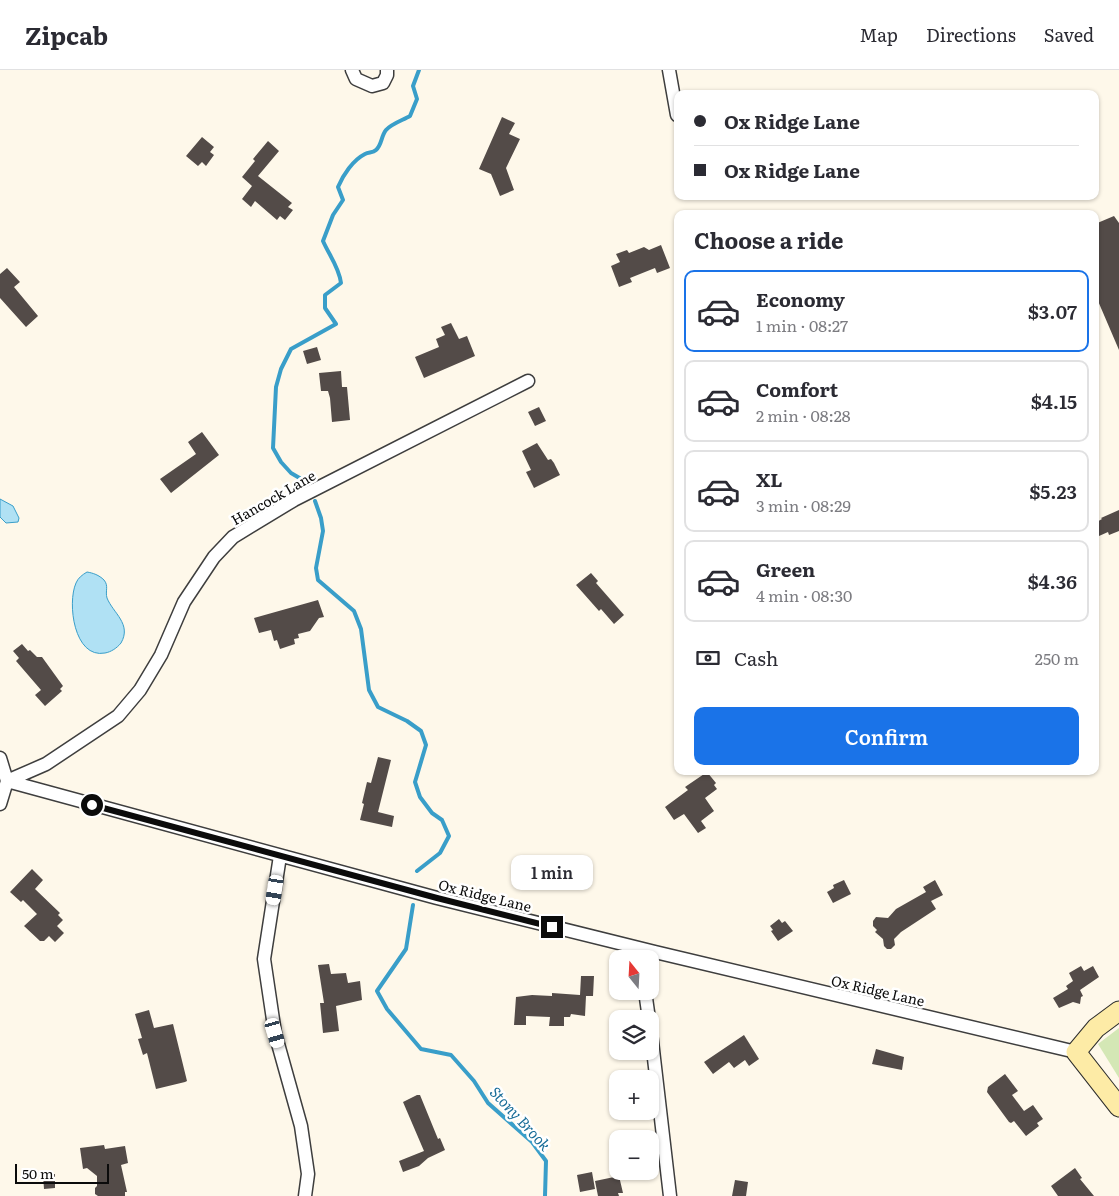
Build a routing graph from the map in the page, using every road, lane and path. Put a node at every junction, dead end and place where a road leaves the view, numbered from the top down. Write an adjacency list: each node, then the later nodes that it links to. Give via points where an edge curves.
1 (352, 70): 2 (street, via 356,80 372,86 383,83)
2 (387, 70)
3 (669, 70): 4 (street)
4 (674, 98)
5 (528, 382): 7 (street, Hancock Lane, via 294,500 233,537 214,557 184,602 161,655 140,690 118,716 46,764)
6 (0, 758): 7 (street)
7 (7, 781): 8 (street); 9 (street, Ox Ridge Lane)
8 (0, 804)
9 (280, 856): 10 (street, Ox Ridge Lane); 16 (street, via 264,959 275,1033 301,1126 308,1174)
10 (626, 950)
11 (659, 958): 13 (street, Ox Ridge Lane)
12 (1119, 1011): 13 (main road, via 1096,1028)
13 (1076, 1052): 15 (main road)
14 (654, 1060): 17 (street)
15 (1119, 1107)
16 (305, 1196)
17 (670, 1196)

